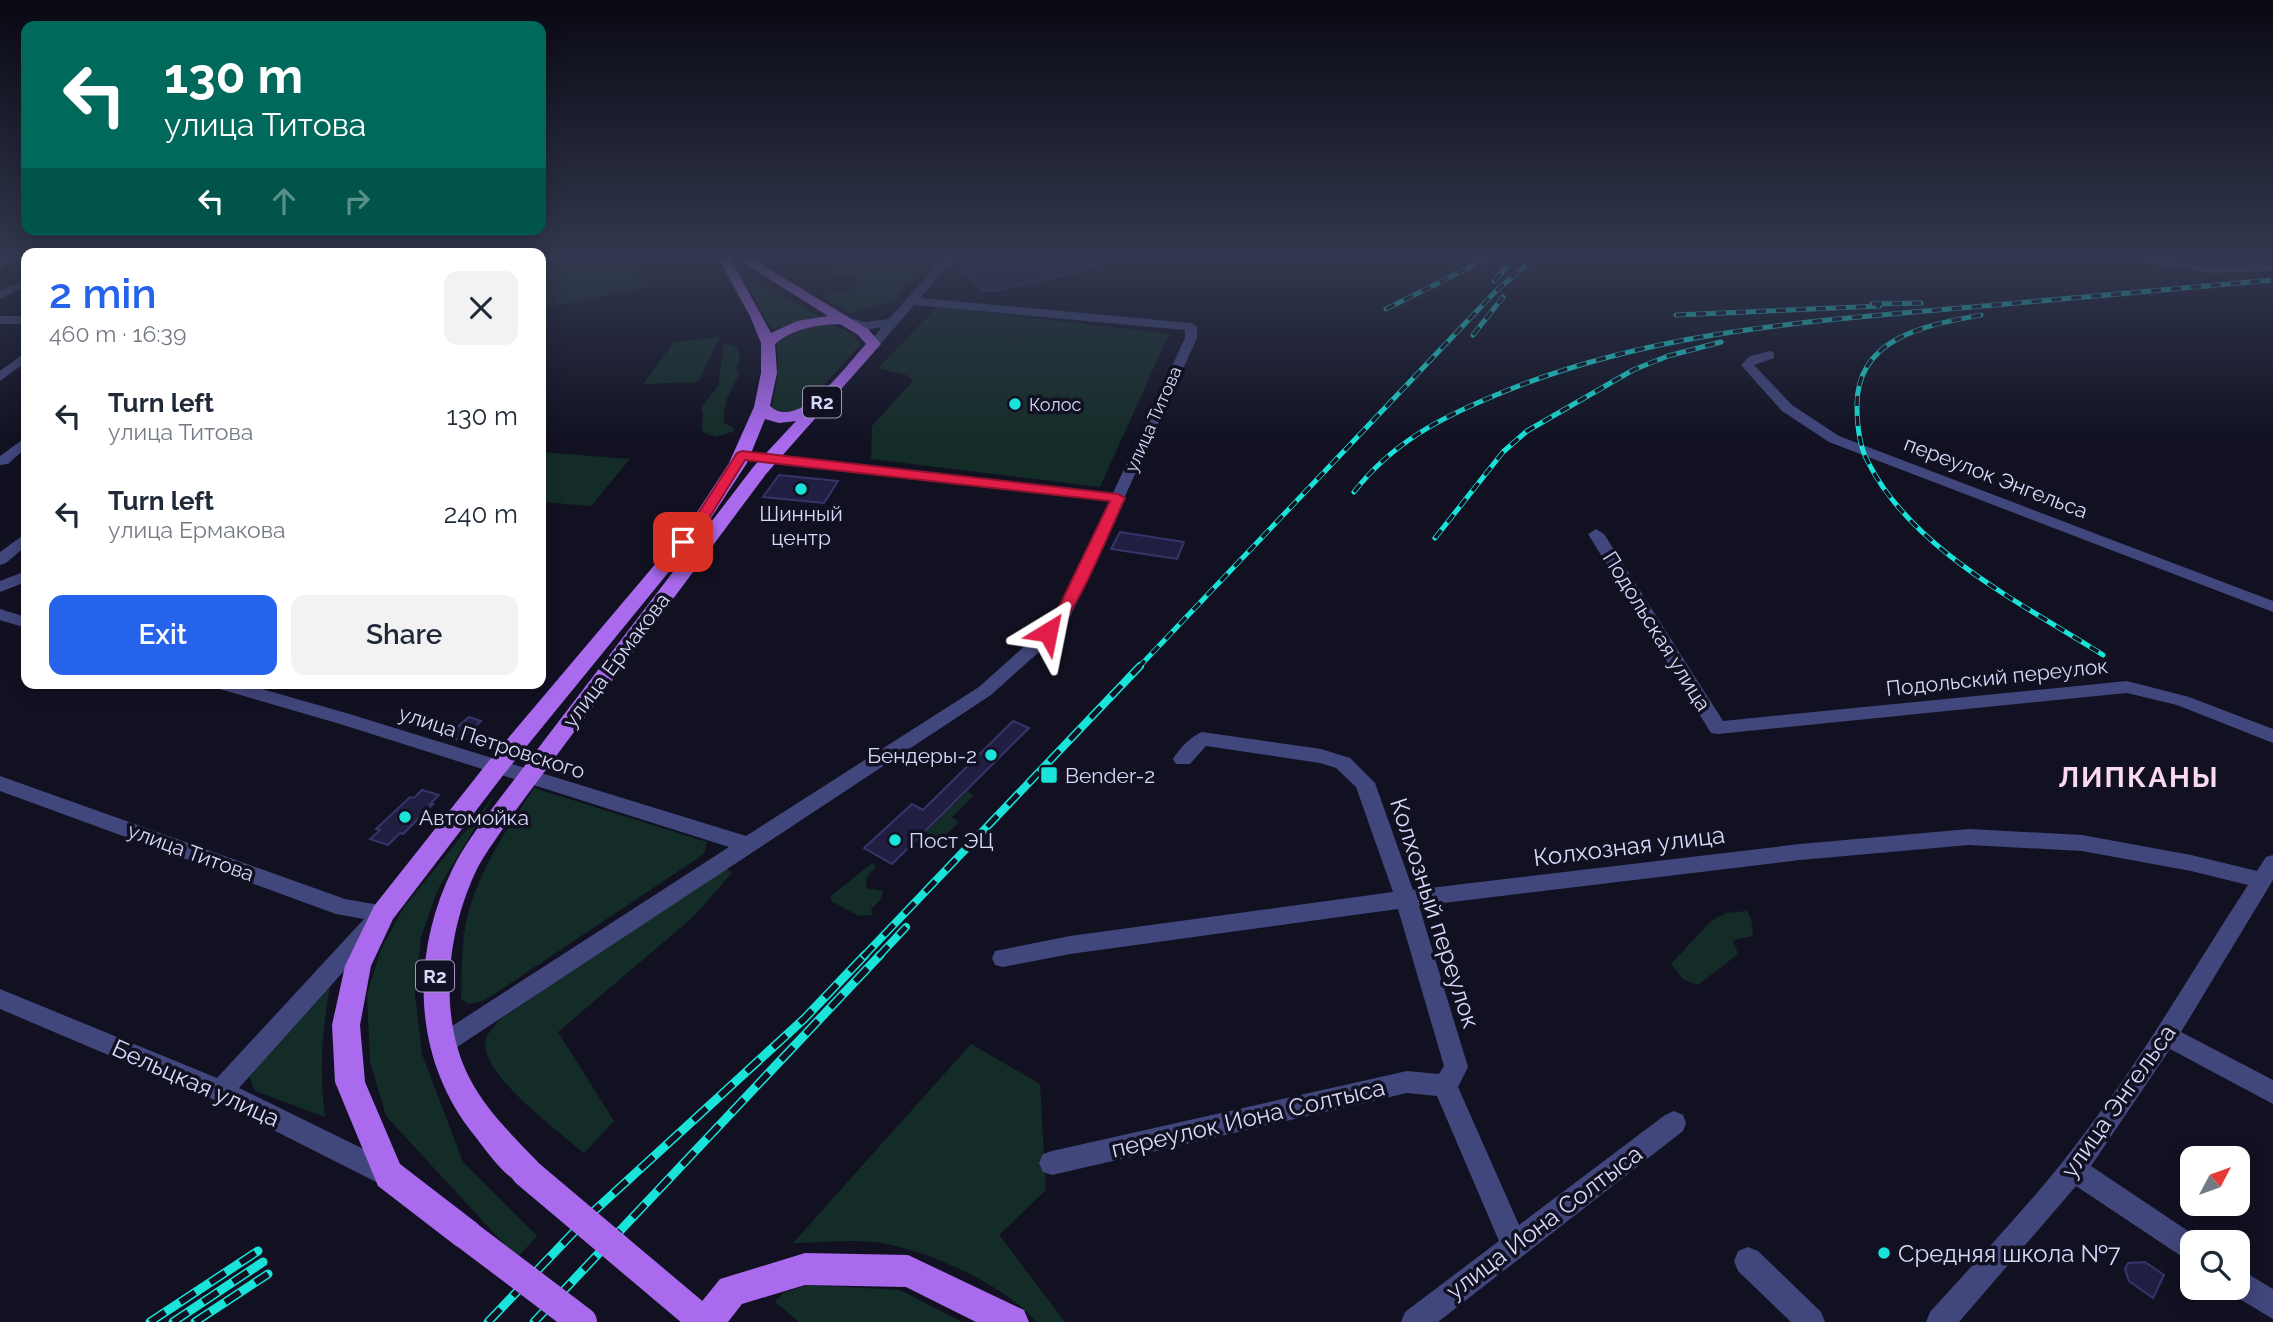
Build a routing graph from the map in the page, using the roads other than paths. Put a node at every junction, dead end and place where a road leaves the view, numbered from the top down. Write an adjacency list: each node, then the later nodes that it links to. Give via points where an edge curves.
1 (0, 320): 2 (street)
2 (21, 320)
3 (759, 320): 7 (main road, улица Ермакова)
4 (842, 320): 6 (street, via 865,326); 7 (main road, via 795,326); 8 (main road)
5 (1112, 320): 19 (street, улица Титова, via 1191,327 1191,338)
6 (894, 322): 8 (street)
7 (768, 343): 13 (main road, улица Ермакова, via 769,373)
8 (874, 344): 12 (main road, улица Ермакова / R2)
9 (1770, 355): 25 (street, переулок Энгельса, via 1747,365 1787,408 1835,439)
10 (21, 360): 11 (street)
11 (0, 377)
12 (818, 406): 13 (main road, via 785,418 774,417); 17 (main road, улица Ермакова / R2)
13 (762, 407): 15 (main road, улица Ермакова)
14 (21, 445): 18 (street)
15 (742, 455): 17 (street, улица Титова); 32 (main road, улица Ермакова, via 697,526)
16 (21, 460): 18 (street)
17 (769, 460): 19 (street, улица Титова); 33 (main road, улица Ермакова / R2)
18 (1, 461)
19 (1118, 498): 35 (street, via 1063,615 1010,671)
20 (1596, 534): 29 (street, Подольская улица)
21 (21, 542): 22 (street)
22 (0, 560)
23 (21, 578): 24 (street)
24 (0, 587)
25 (2273, 607)
26 (0, 614): 27 (street)
27 (21, 621)
28 (240, 689): 32 (street, улица Петровского)
29 (1718, 728): 30 (street, Подольский переулок, via 2127,687 2178,699)
30 (2273, 736)
31 (1183, 760): 37 (street, Колхозный переулок, via 1202,739 1343,763 1365,783)
32 (496, 768): 33 (street, улица Петровского); 38 (main road, улица Ермакова)
33 (528, 777): 35 (street, улица Петровского); 42 (main road, R2, via 465,868 445,920 434,982)
34 (0, 783): 38 (street, улица Титова, via 344,908)
35 (748, 845): 42 (street)
36 (2267, 872): 37 (street, Колхозная улица, via 2082,843 1969,837 1800,852); 41 (street, улица Энгельса)
37 (1406, 899): 39 (street, Колхозная улица); 43 (street, Колхозный переулок, via 1456,1067)
38 (383, 913): 44 (street); 49 (main road, улица Ермакова, via 358,966 346,1025 351,1082)
39 (1003, 958)
40 (0, 999): 44 (street, Бельцкая улица)
41 (2165, 1035): 45 (street); 48 (street, улица Энгельса)
42 (443, 1044): 56 (main road, R2, bridge, via 459,1087 526,1172)
43 (1445, 1086): 47 (street, переулок Иона Солтыса, via 1407,1082); 51 (street)
44 (221, 1091): 49 (street, Бельцкая улица)
45 (2273, 1093)
46 (1674, 1123): 51 (street, улица Иона Солтыса)
47 (1052, 1163)
48 (2073, 1170): 50 (street); 60 (street, улица Энгельса)
49 (389, 1175): 55 (main road, bridge)
50 (2180, 1242)
51 (1514, 1244): 58 (street, улица Иона Солтыса)
52 (1748, 1261): 59 (street)
53 (2250, 1290): 54 (street)
54 (2273, 1305)
55 (582, 1322)
56 (706, 1322): 57 (main road, via 732,1291 805,1269 908,1271)
57 (1012, 1322)
58 (1415, 1322)
59 (1811, 1322)
60 (1940, 1322)

